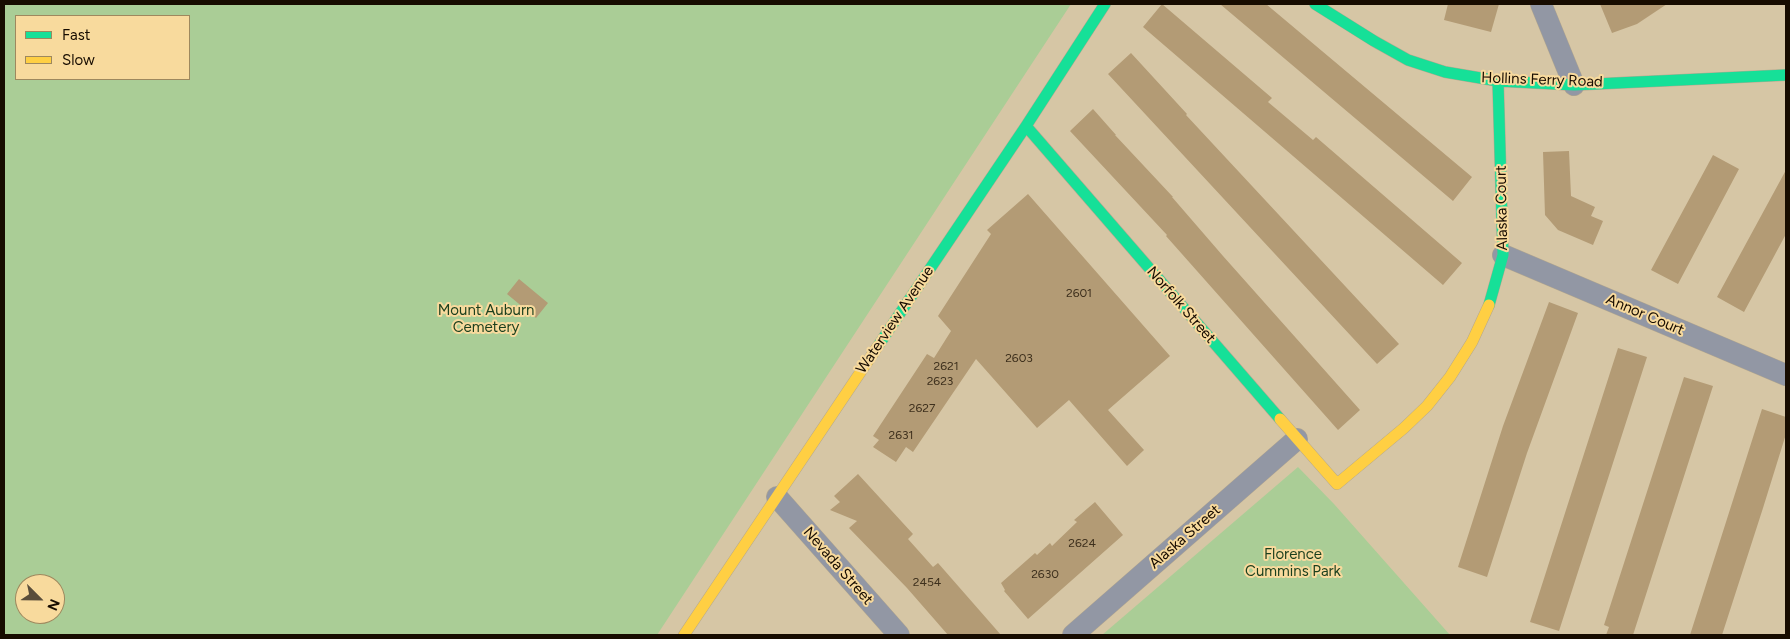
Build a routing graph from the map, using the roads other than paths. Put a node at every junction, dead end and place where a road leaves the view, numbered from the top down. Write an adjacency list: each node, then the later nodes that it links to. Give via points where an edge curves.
1 (1106, 4): 7 (street, Waterview Avenue)
2 (1316, 4): 5 (street, Hollins Ferry Road, via 1408,60 1450,73)
3 (1541, 4): 6 (street)
4 (1786, 75): 6 (street, Hollins Ferry Road)
5 (1498, 82): 6 (street, Hollins Ferry Road); 8 (street, Alaska Court)
6 (1574, 85)
7 (1026, 126): 10 (street, Norfolk Street); 12 (street, Waterview Avenue)
8 (1504, 255): 9 (street, Annor Court); 11 (street, Alaska Court, via 1489,304 1472,342 1450,377 1404,428)
9 (1786, 375)
10 (1297, 439): 11 (street, Norfolk Street); 15 (street, Alaska Street)
11 (1337, 484)
12 (777, 497): 13 (street, Waterview Avenue); 14 (street, Nevada Street)
13 (684, 635)
14 (899, 635)
15 (1073, 635)

